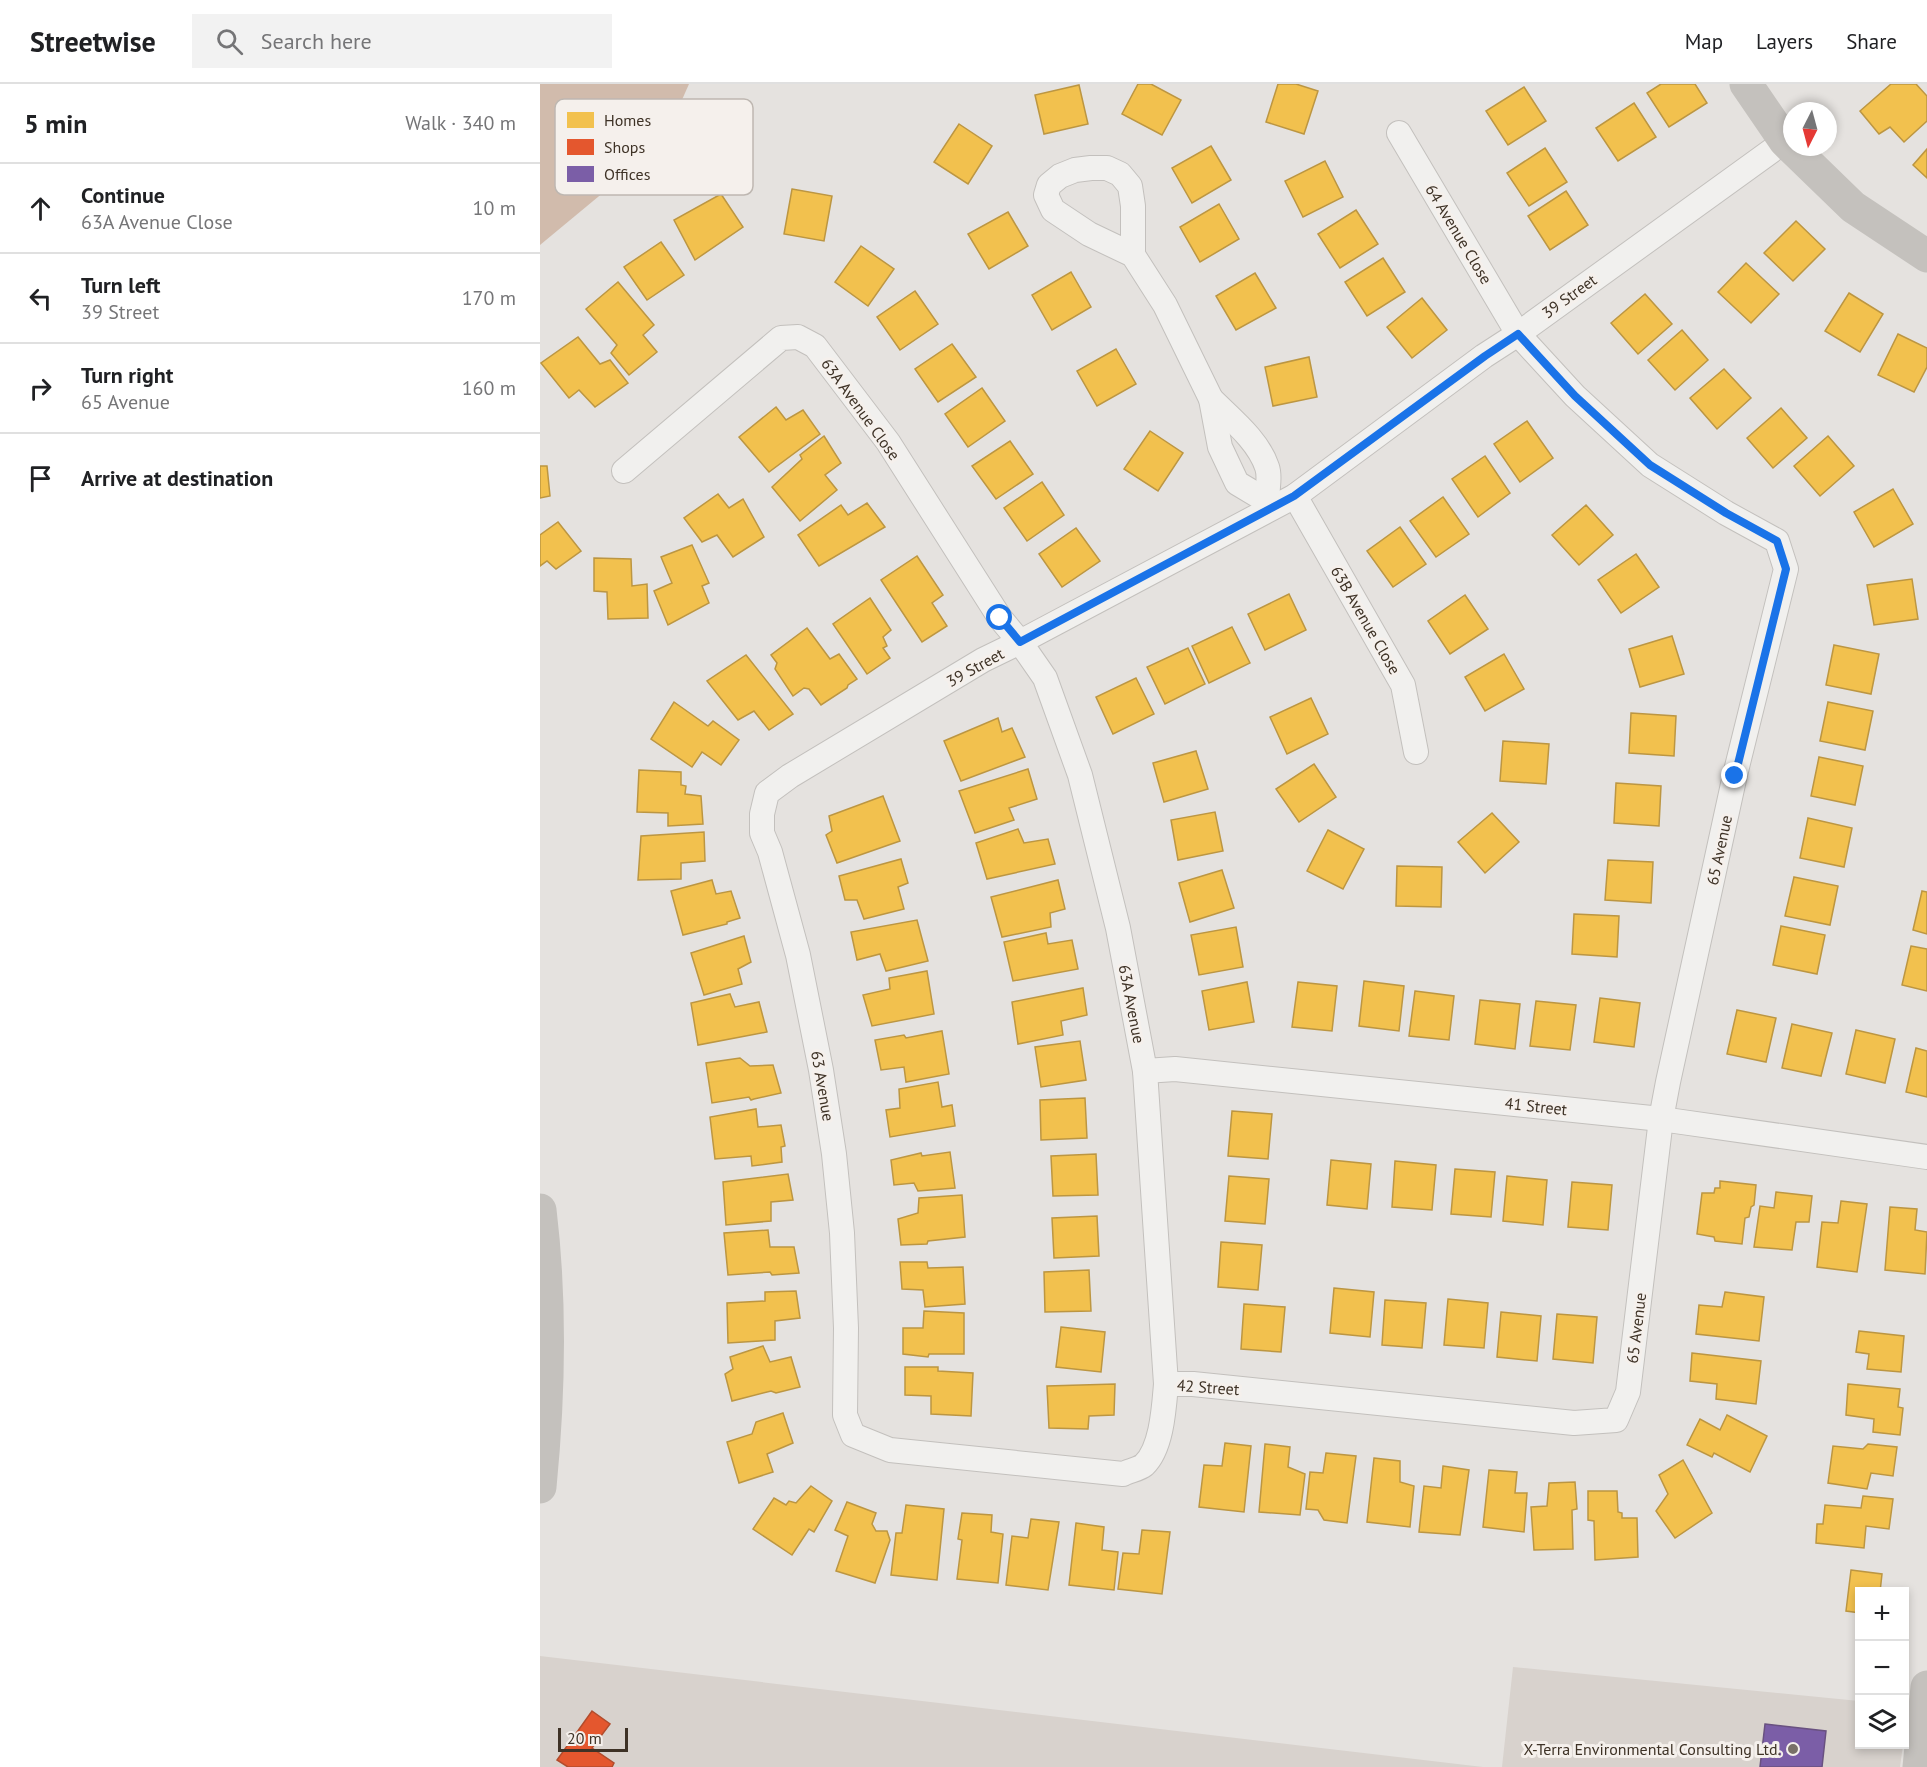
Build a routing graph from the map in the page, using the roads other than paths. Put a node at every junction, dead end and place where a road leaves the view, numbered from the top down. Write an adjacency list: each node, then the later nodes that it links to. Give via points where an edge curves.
1 (1746, 84): 3 (street)
2 (1399, 133): 8 (street, 64 Avenue Close)
3 (1783, 138)
4 (1783, 142): 8 (street, 39 Street)
5 (1800, 156): 7 (street, via 1853,207)
6 (1133, 255): 9 (street, via 1165,305)
7 (1927, 256)
8 (1518, 334): 11 (street, 39 Street); 17 (street, 65 Avenue, via 1575,396 1650,465 1777,541 1786,569 1733,787)
9 (1211, 399): 12 (street, via 1248,436 1268,469); 12 (street, via 1220,447 1237,483)
10 (624, 471): 13 (street, 63A Avenue Close, via 781,338 798,337 815,346 888,442 1000,618)
11 (1294, 496): 12 (street, 39 Street); 14 (street, 63B Avenue Close, via 1403,685)
12 (1269, 505): 13 (street, 39 Street)
13 (1020, 642): 15 (street, 39 Street, via 983,660); 16 (street, 63A Avenue, via 1045,678 1080,775 1118,928)
14 (1416, 752)
15 (790, 776): 21 (street, 63 Avenue, via 767,793 762,833 798,955 834,1154 842,1233)
16 (1145, 1071): 17 (street, 41 Street, via 1175,1069); 20 (street, 63A Avenue)
17 (1661, 1119): 18 (street, 41 Street); 22 (street, 65 Avenue, via 1628,1392)
18 (1927, 1157)
19 (540, 1210): 23 (street, via 547,1353)
20 (1166, 1384): 21 (street, 42 Street, via 1154,1452 1143,1466 1123,1474 890,1450 853,1435); 22 (street, 42 Street, via 1574,1423)
21 (845, 1415)
22 (1616, 1420)
23 (540, 1487)
24 (1927, 1687): 25 (street)
25 (1918, 1767)

